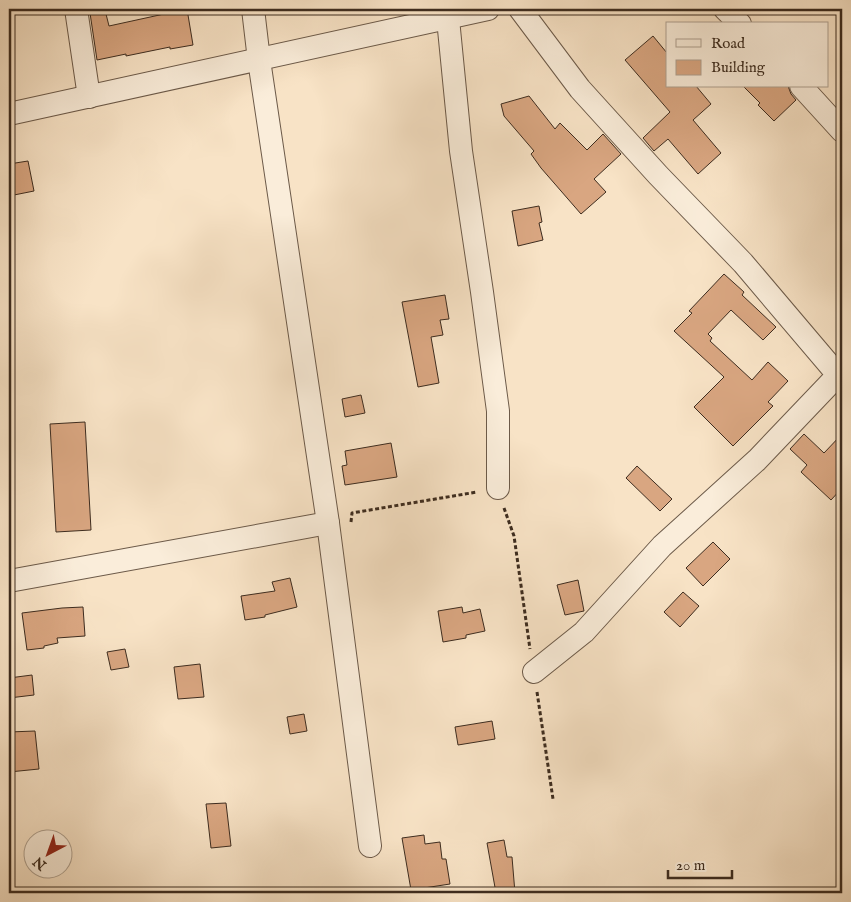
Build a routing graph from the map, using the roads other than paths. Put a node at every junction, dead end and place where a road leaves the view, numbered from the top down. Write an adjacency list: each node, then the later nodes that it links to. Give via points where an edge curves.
1 (76, 9): 10 (street)
2 (253, 9): 8 (street)
3 (488, 9): 6 (street)
4 (520, 9): 16 (street, via 580,89 743,263 838,374 757,460 662,546 584,632)
5 (725, 9): 7 (street)
6 (448, 13): 8 (street); 13 (street, via 461,151 498,412)
7 (738, 22)
8 (259, 60): 10 (street); 14 (street)
9 (802, 88): 12 (street)
10 (89, 97): 11 (street)
11 (9, 114)
12 (842, 131)
13 (498, 488)
14 (335, 523): 15 (street); 17 (street)
15 (9, 581)
16 (534, 672)
17 (370, 846)

